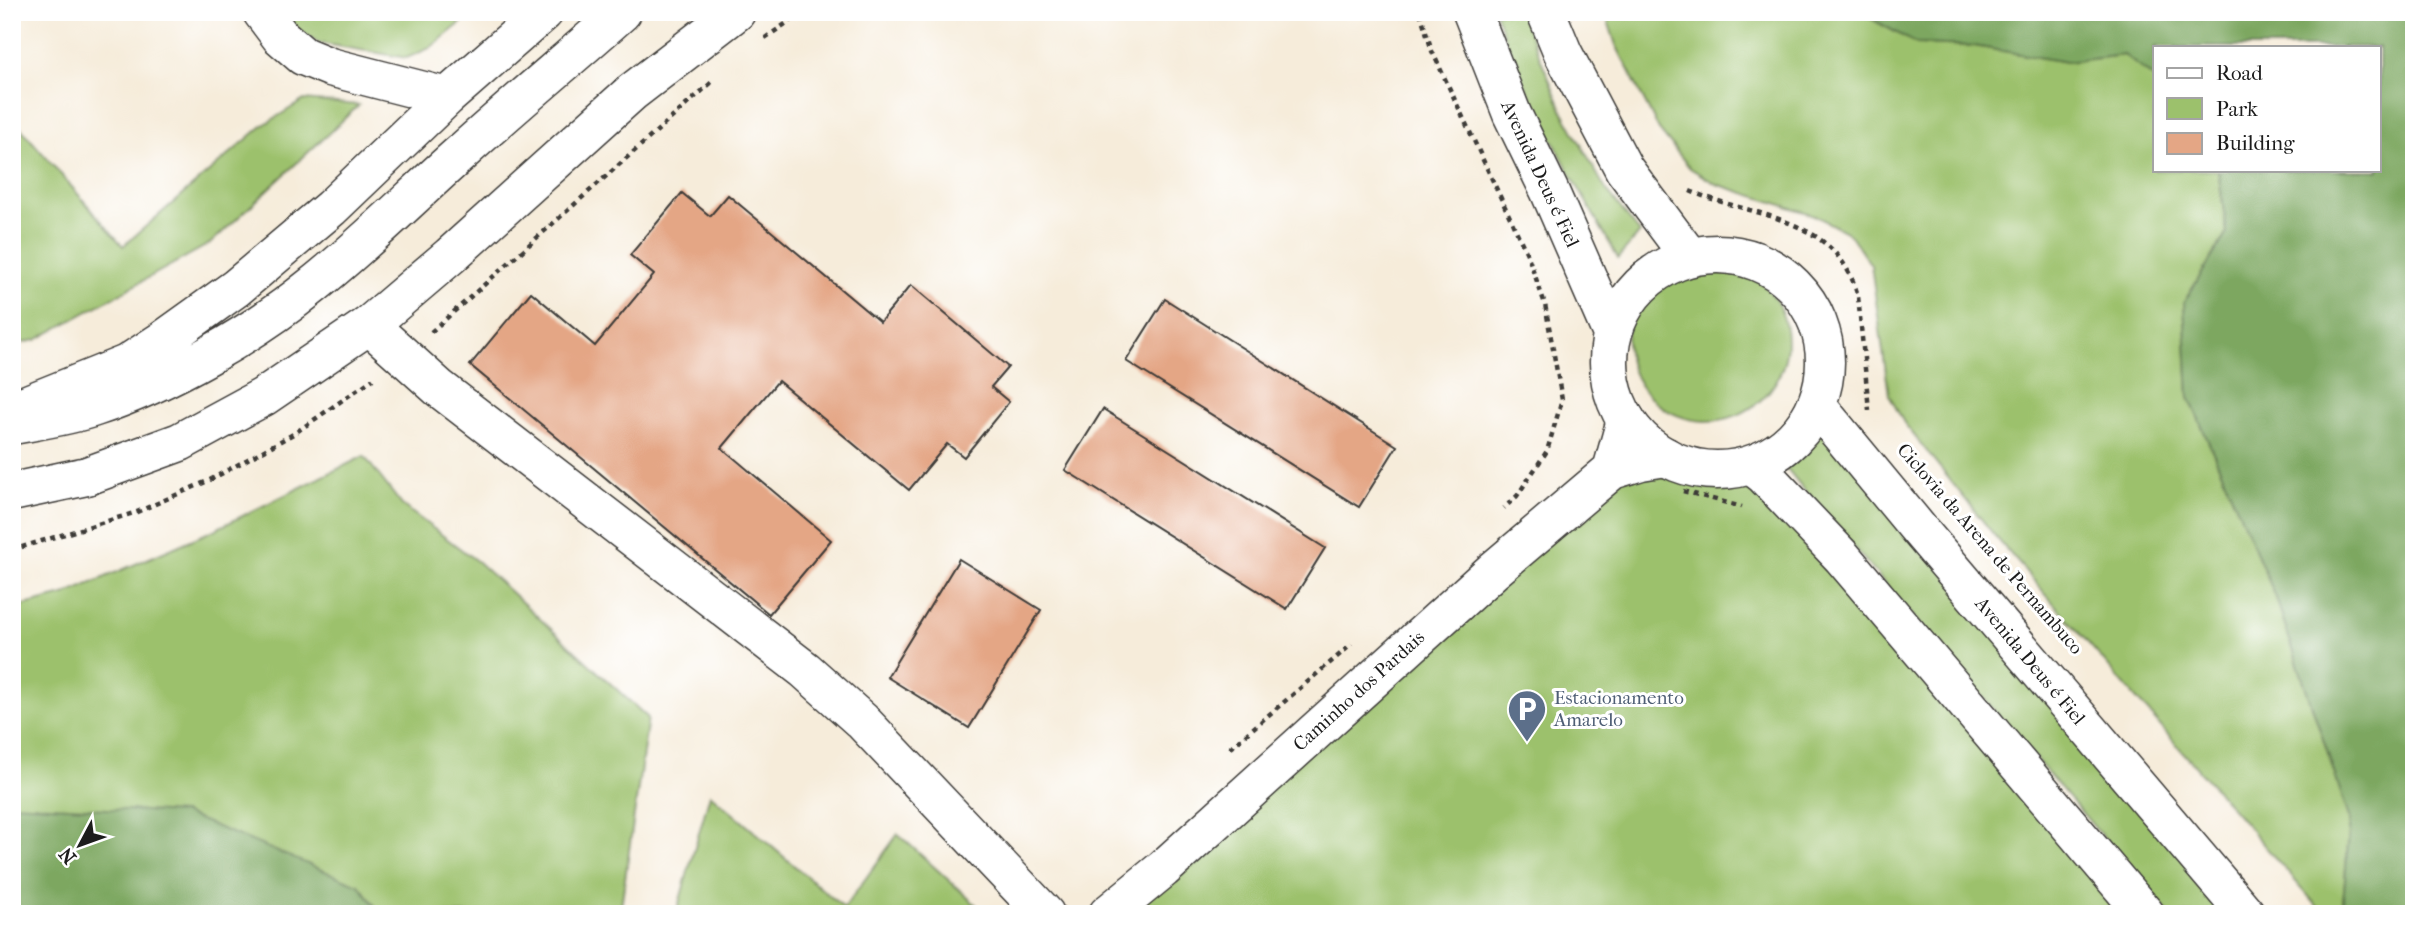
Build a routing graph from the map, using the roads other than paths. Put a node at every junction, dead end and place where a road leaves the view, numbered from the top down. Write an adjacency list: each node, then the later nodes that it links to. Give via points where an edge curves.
1 (262, 12): 7 (street, via 303,56)
2 (544, 12): 7 (street)
3 (622, 12): 14 (street, via 342,261 250,330 132,394 92,408)
4 (736, 12): 9 (street, via 632,92)
5 (1472, 12): 10 (street, Avenida Deus é Fiel, via 1512,114)
6 (1546, 12): 8 (street, via 1624,169)
7 (447, 97): 12 (street, via 331,208 236,288 127,364)
8 (1689, 256): 10 (street, via 1663,267 1641,285 1623,307); 11 (street, via 1720,253 1750,258 1777,271 1800,292 1816,317 1825,346 1825,377)
9 (369, 325): 18 (street, via 263,397 180,442 87,476); 19 (street, via 439,388 805,670 862,721)
10 (1612, 334): 13 (street, via 1609,364 1614,395)
11 (1817, 406): 15 (street, via 1801,432 1778,452); 22 (street, Avenida Deus é Fiel)
12 (12, 410)
13 (1626, 420): 16 (street); 17 (street)
14 (12, 425)
15 (1751, 465): 17 (street, via 1716,470 1680,463); 21 (street, via 1842,557)
16 (1612, 470): 17 (street, Caminho dos Pardais, via 1641,461); 20 (street, Caminho dos Pardais)
17 (1670, 473)
18 (12, 492)
19 (1045, 914)
20 (1108, 914)
21 (2145, 914)
22 (2246, 914)

